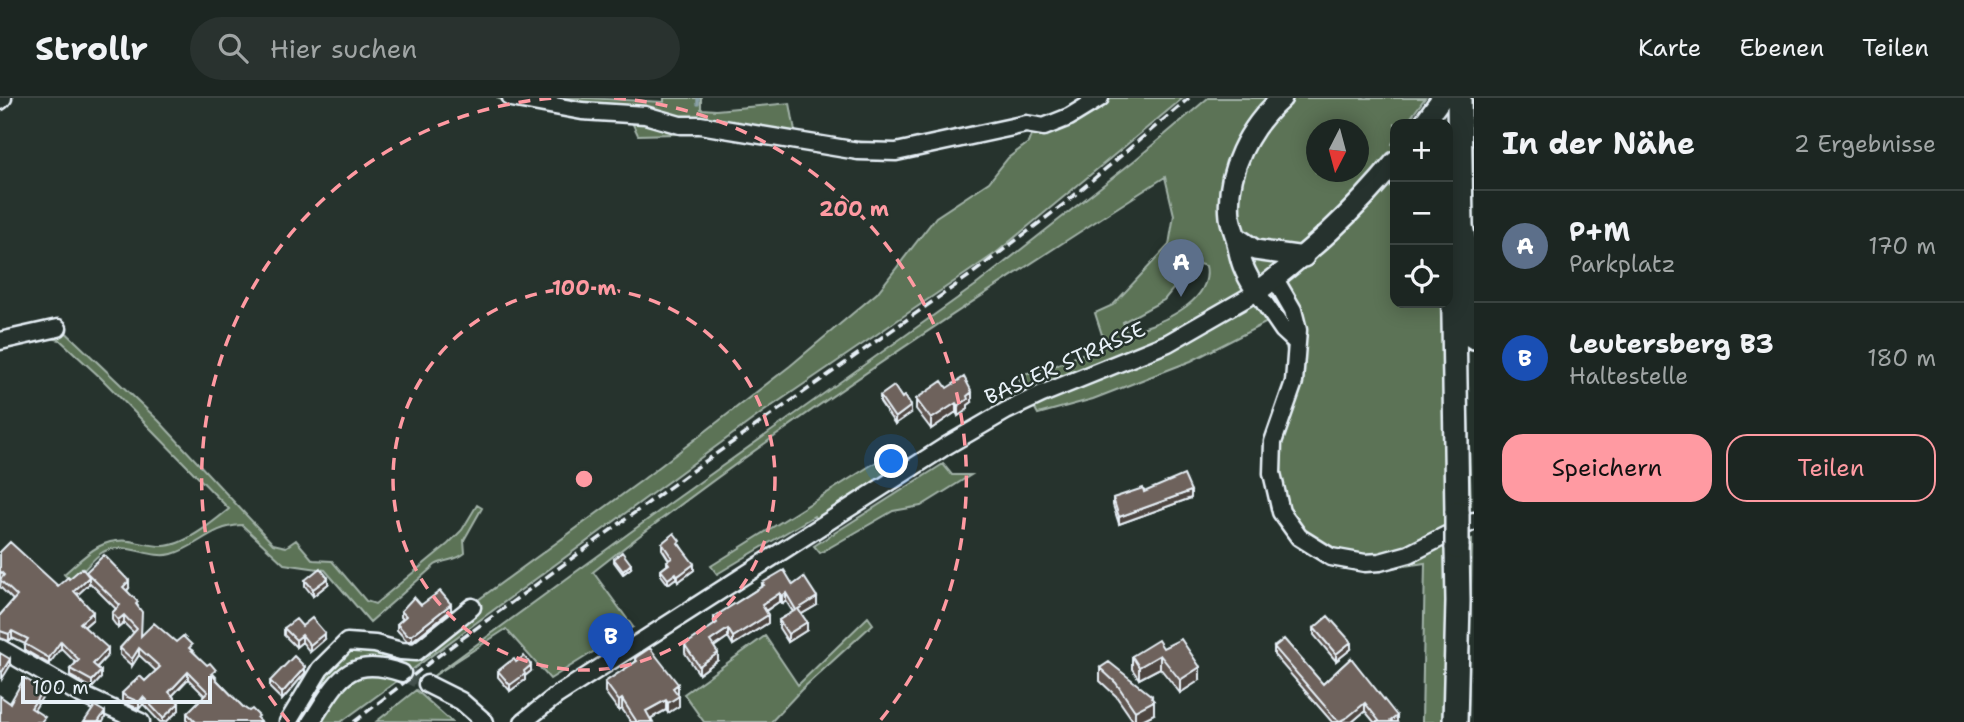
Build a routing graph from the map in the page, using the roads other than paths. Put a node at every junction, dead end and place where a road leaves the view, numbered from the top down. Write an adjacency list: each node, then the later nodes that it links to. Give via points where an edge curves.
1 (511, 98): 2 (street, via 858,151 896,152 1026,124 1044,127)
2 (1100, 98)
3 (1282, 98): 9 (main road, via 1252,134 1237,162 1230,186 1230,218)
4 (1442, 98): 6 (main road)
5 (1459, 98): 8 (highway)
6 (1427, 119)
7 (1390, 168): 12 (main road, BASLER STRASSE)
8 (1461, 226): 14 (highway); 20 (highway, via 1453,253)
9 (1236, 237): 10 (main road); 15 (main road, via 1242,268)
10 (1255, 250): 12 (main road); 13 (main road)
11 (1474, 254): 14 (highway)
12 (1304, 257): 13 (main road, BASLER STRASSE)
13 (1275, 279): 15 (main road, BASLER STRASSE); 19 (street, via 1293,310)
14 (1472, 285): 17 (highway)
15 (1257, 292): 19 (street); 29 (street, BASLER STRASSE, via 1168,343 1042,394 946,446 556,696)
16 (58, 328): 18 (street)
17 (1474, 337)
18 (0, 341)
19 (1296, 342): 20 (street, via 1294,382 1271,458 1281,512 1299,537 1331,557 1380,562 1409,554)
20 (1466, 517): 30 (highway, bridge, via 1457,547)
21 (472, 607): 26 (street, via 416,652 347,642 320,669)
22 (0, 648): 25 (street, via 78,693)
23 (402, 673): 27 (street, via 378,666 352,670)
24 (427, 684): 28 (street, via 461,701)
25 (141, 722)
26 (288, 722)
27 (312, 722)
28 (485, 722)
29 (523, 722)
30 (1455, 722)

